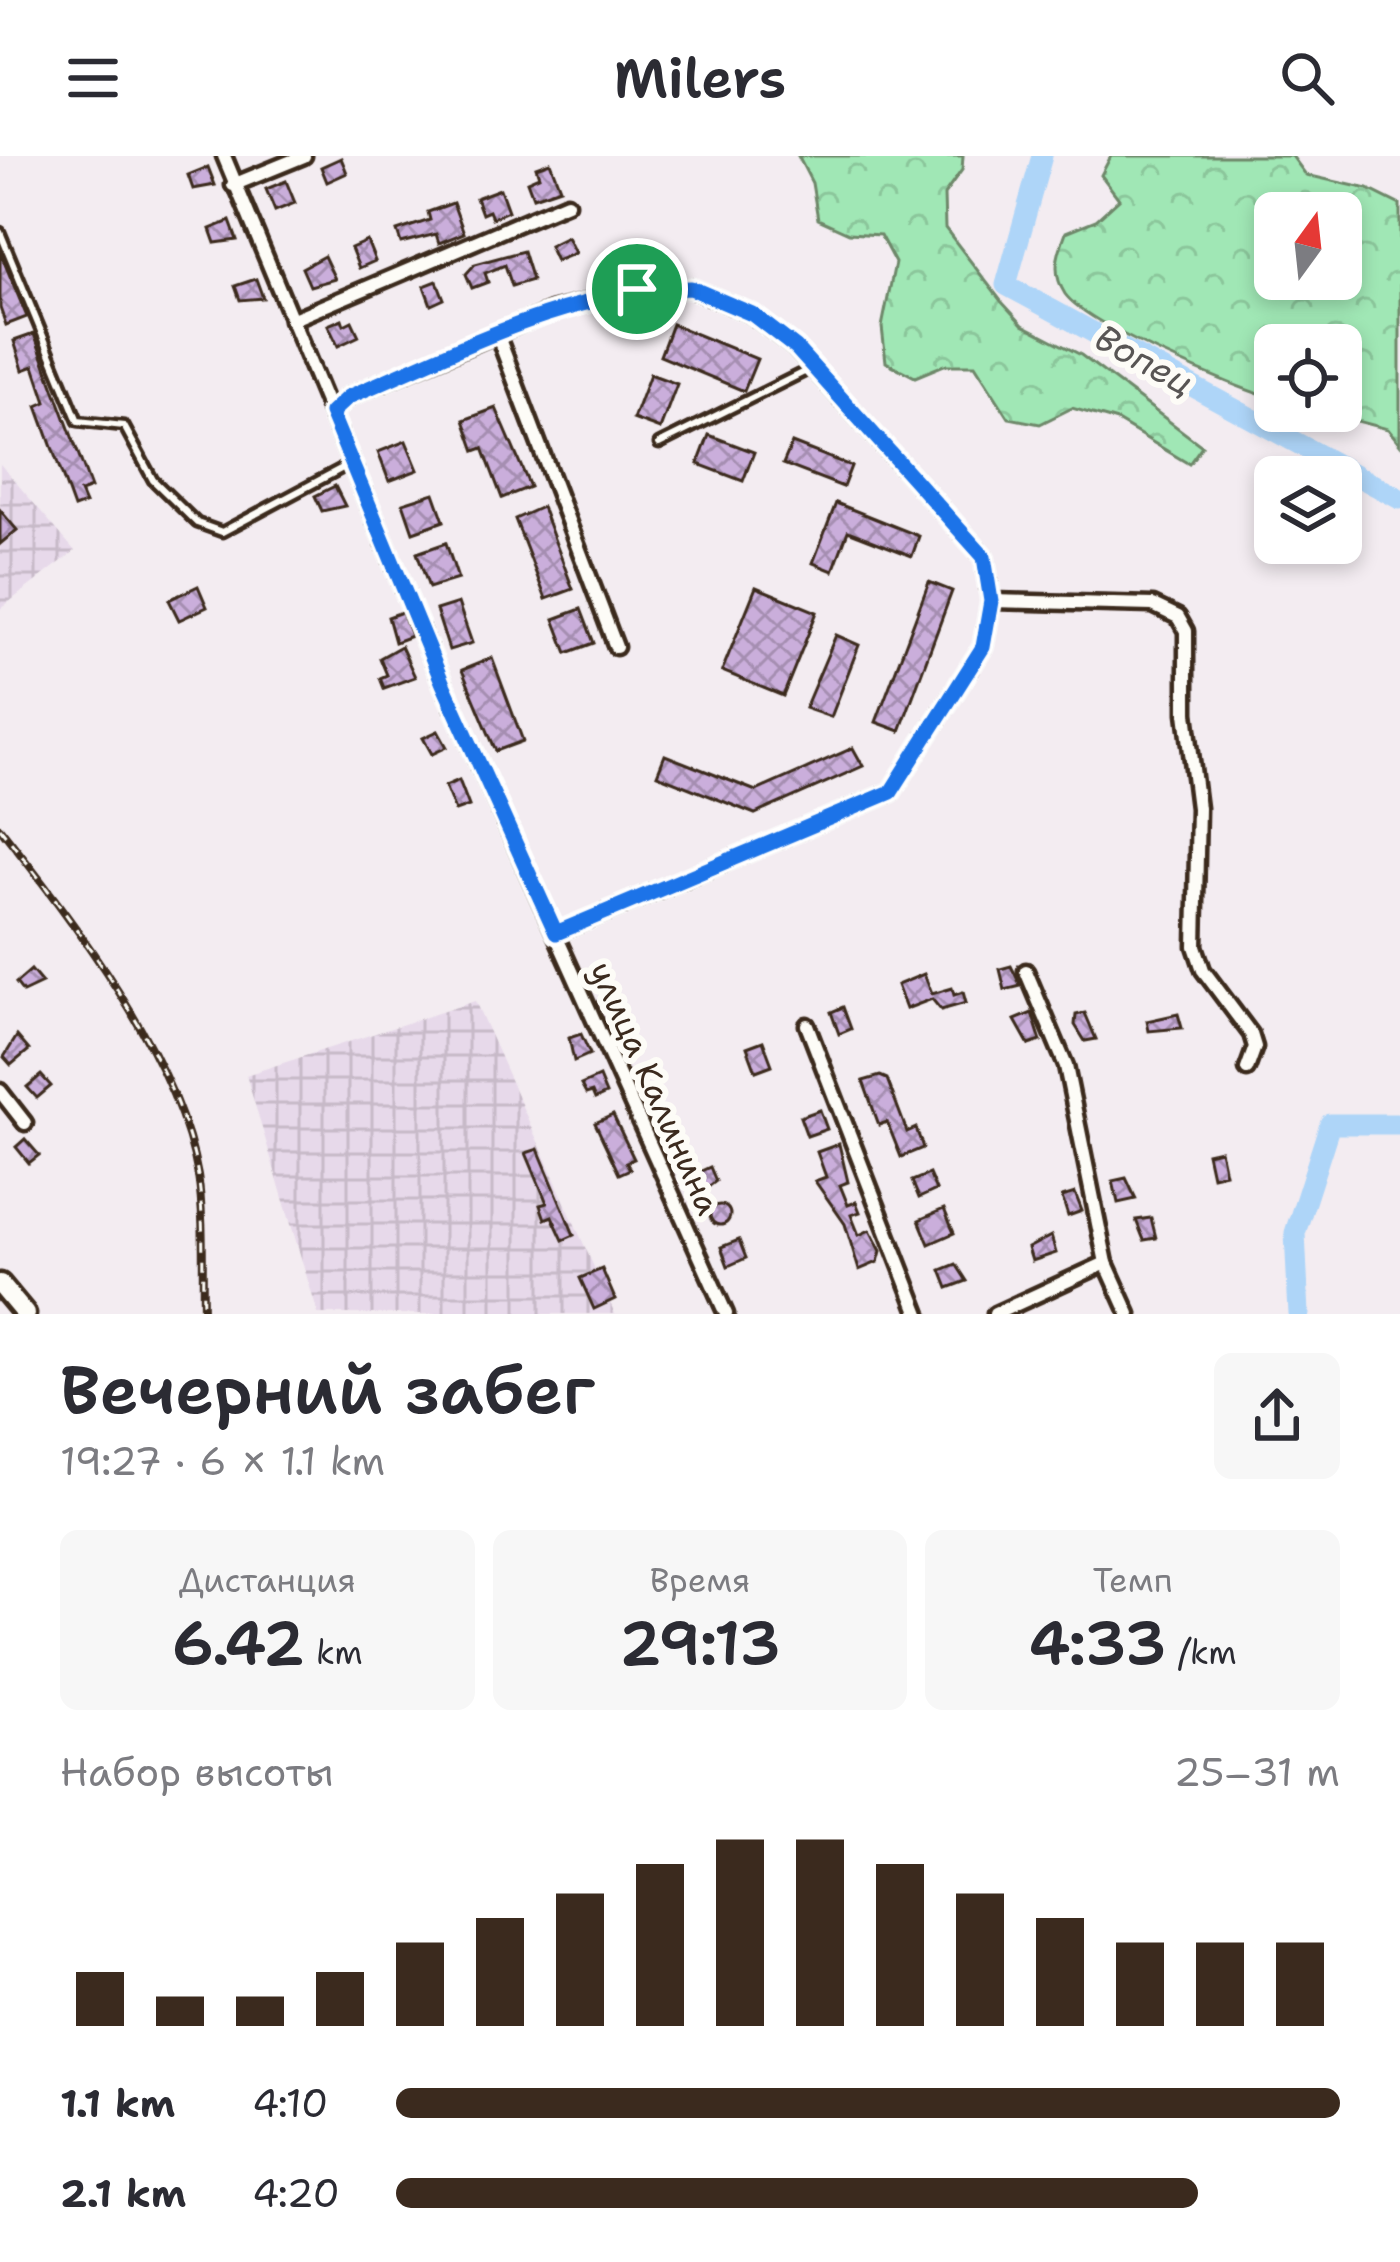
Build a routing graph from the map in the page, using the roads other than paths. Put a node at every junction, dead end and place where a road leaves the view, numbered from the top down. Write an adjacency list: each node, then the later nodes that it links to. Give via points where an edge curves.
1 (224, 156): 3 (street, улица Калинина)
2 (304, 156): 3 (street)
3 (232, 185): 6 (street, улица Калинина)
4 (567, 203): 6 (street)
5 (0, 232): 11 (lane, via 78,421 124,425 153,481 197,523 221,532)
6 (291, 320): 9 (street, улица Калинина)
7 (497, 334): 8 (street, via 551,310 637,289 691,288 752,314); 9 (street, via 348,397); 13 (street)
8 (810, 369): 10 (lane); 12 (street, via 984,557)
9 (331, 413): 11 (street, улица Калинина)
10 (659, 444)
11 (352, 464): 14 (street, улица Калинина)
12 (991, 601): 14 (street, via 983,647 891,792); 17 (street, via 1154,605 1186,631 1198,808 1195,946 1203,970 1251,1034)
13 (616, 646)
14 (556, 933): 23 (street, улица Калинина)
15 (1026, 971): 20 (street, via 1066,1066)
16 (807, 1025): 24 (street)
17 (1247, 1069)
18 (0, 1091): 19 (street)
19 (25, 1123)
20 (1106, 1262): 25 (street); 26 (street)
21 (0, 1284): 22 (main road)
22 (25, 1314)
23 (726, 1314)
24 (920, 1314)
25 (994, 1314)
26 (1129, 1314)

